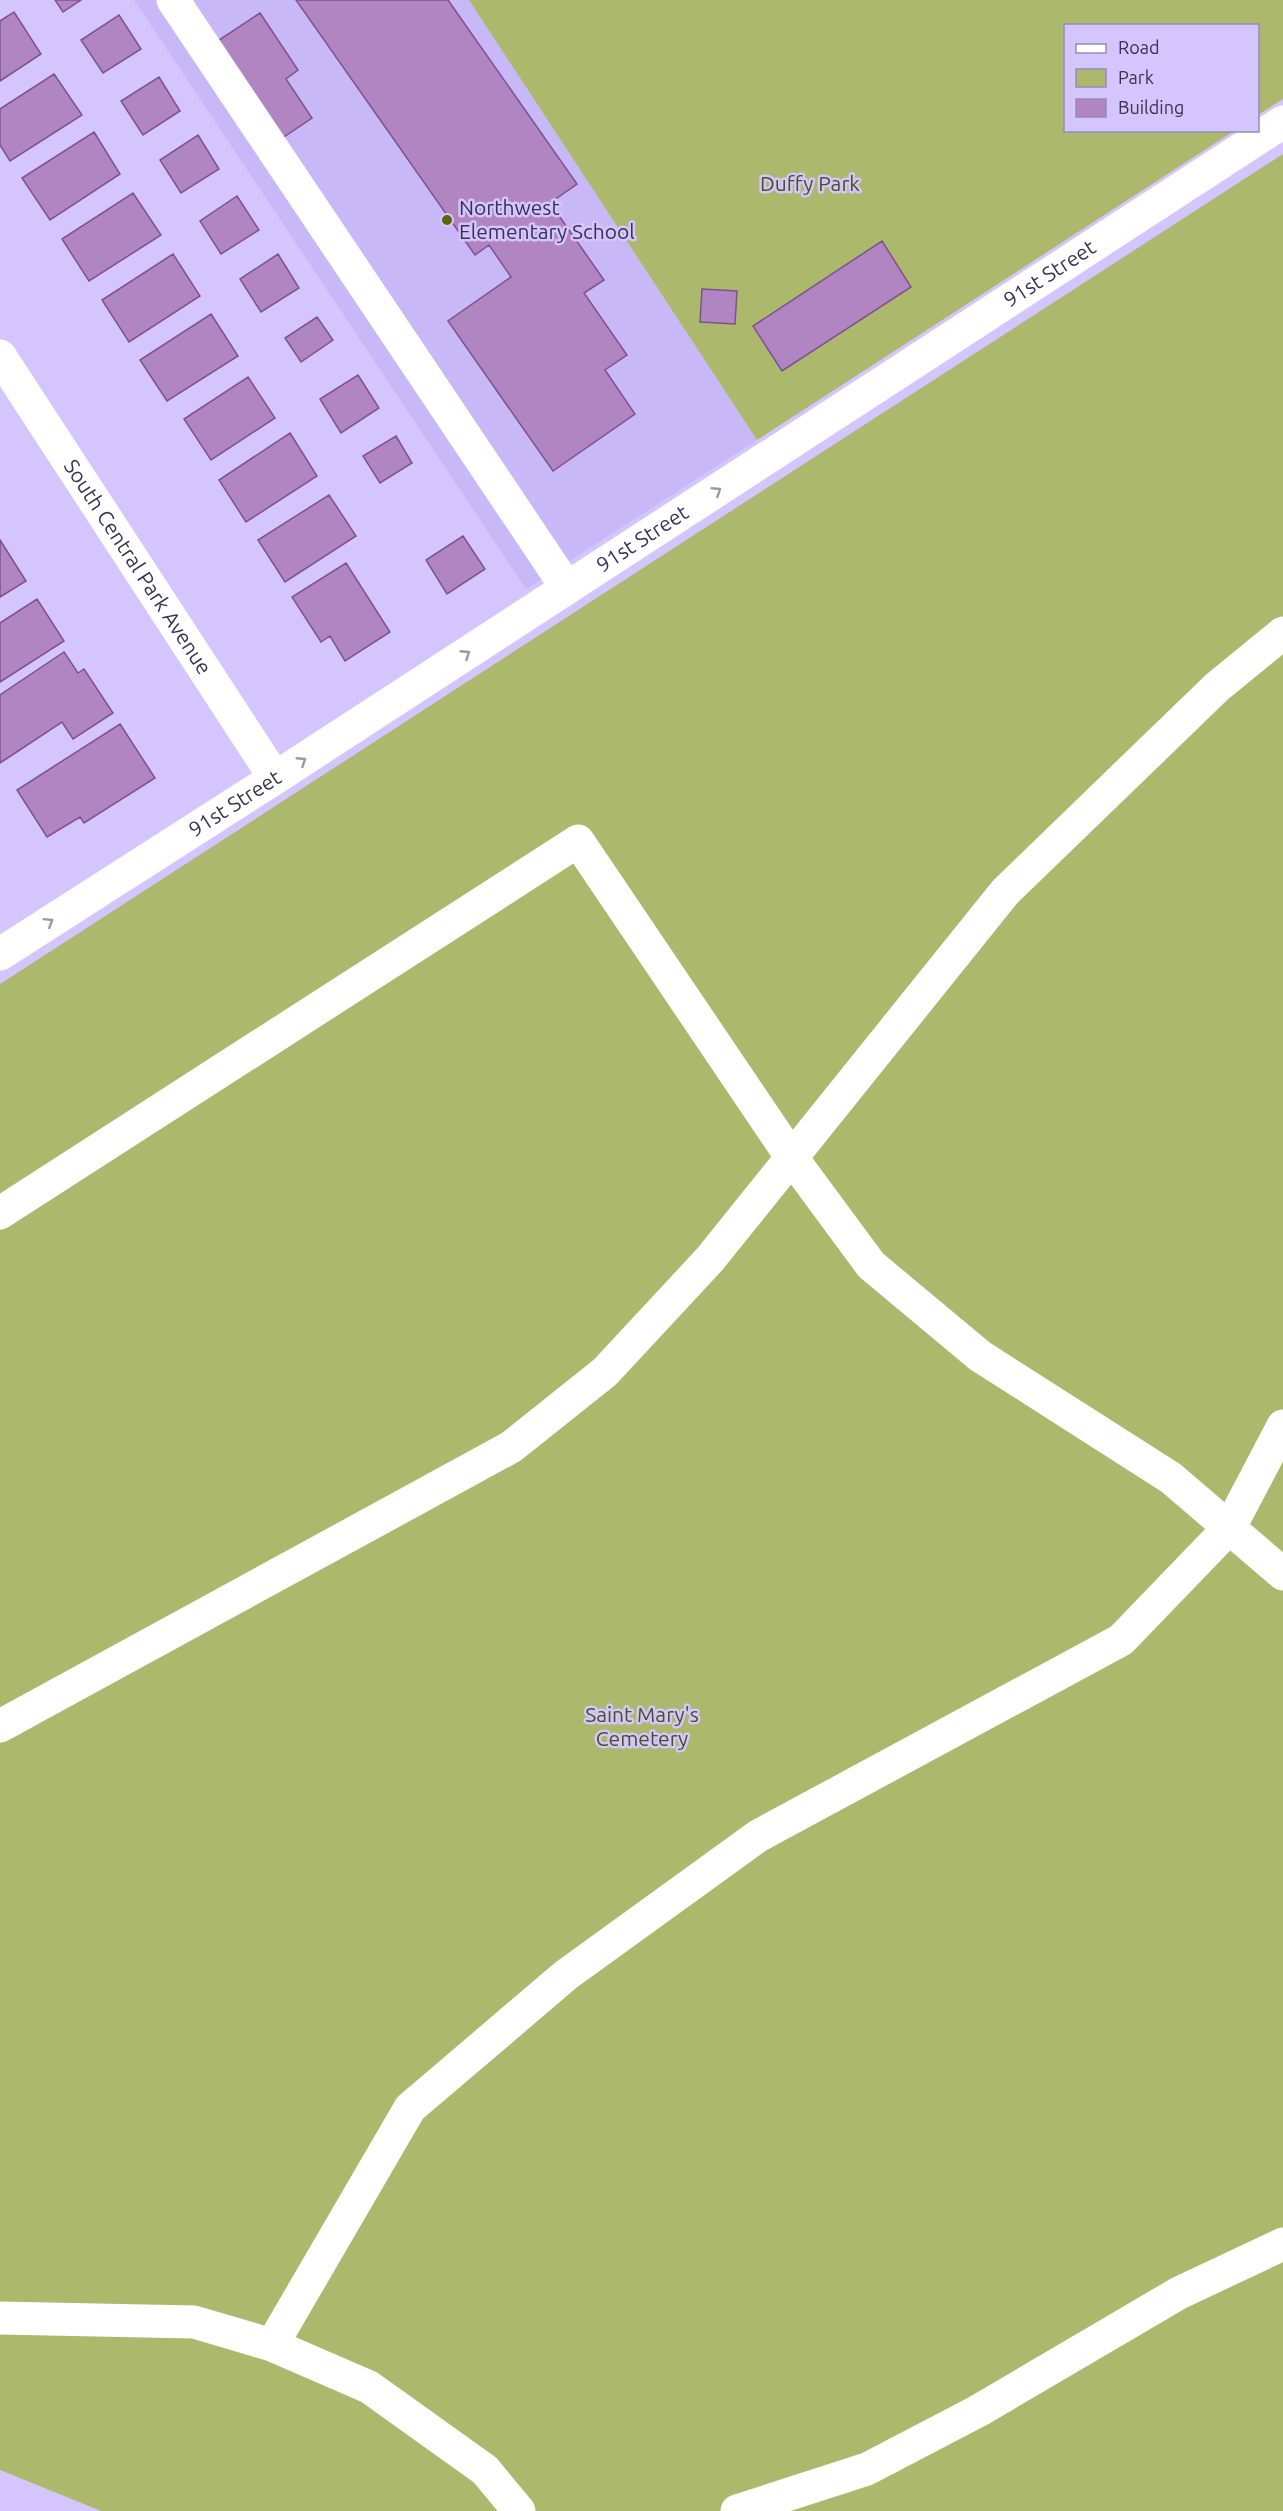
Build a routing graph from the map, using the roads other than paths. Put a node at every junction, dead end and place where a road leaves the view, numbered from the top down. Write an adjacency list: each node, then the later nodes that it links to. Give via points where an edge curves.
1 (173, 0): 4 (street)
2 (1283, 122): 4 (street, 91st Street, one-way to 2)
3 (0, 356): 6 (street, South Central Park Avenue)
4 (567, 588): 6 (street, 91st Street, one-way to 4)
5 (1283, 633): 8 (street, via 1217,687 1005,892)
6 (275, 778): 7 (street, 91st Street, one-way to 6)
7 (0, 954)
8 (792, 1158): 9 (street, via 578,841); 11 (street, via 880,1273 980,1356 1171,1478); 13 (street, via 710,1259 605,1372 511,1447)
9 (0, 1213)
10 (1283, 1426): 11 (street)
11 (1230, 1527): 12 (street); 16 (street, via 1121,1640 758,1836 566,1975 410,2108)
12 (1283, 1574)
13 (0, 1726)
14 (1283, 2244): 18 (street, via 1179,2293 978,2411 867,2469)
15 (0, 2318): 16 (street, via 194,2322)
16 (272, 2345): 17 (street, via 369,2387 485,2470)
17 (519, 2511)
18 (737, 2511)

